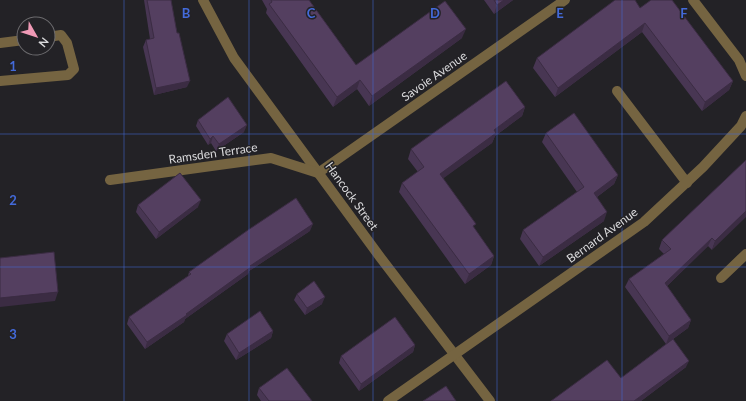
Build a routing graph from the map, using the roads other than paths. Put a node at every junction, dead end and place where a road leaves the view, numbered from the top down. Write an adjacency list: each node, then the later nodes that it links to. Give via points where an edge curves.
1 (203, 0): 11 (street, Hancock Street, via 234,58)
2 (565, 0): 11 (street, Savoie Avenue)
3 (693, 0): 7 (street, via 739,60)
4 (56, 36): 8 (street, via 61,35 67,43 74,69 68,75)
5 (16, 41): 6 (street)
6 (0, 43)
7 (746, 76)
8 (0, 81)
9 (617, 91): 13 (street)
10 (746, 116): 13 (street, Bernard Avenue, via 741,126)
11 (318, 172): 12 (street, Ramsden Terrace, via 271,158); 16 (street, Hancock Street)
12 (110, 180)
13 (687, 182): 16 (street, Bernard Avenue, via 644,222)
14 (746, 254): 15 (street)
15 (721, 278)
16 (455, 354): 17 (street, Bernard Avenue); 18 (street, Hancock Street)
17 (388, 401)
18 (490, 401)

